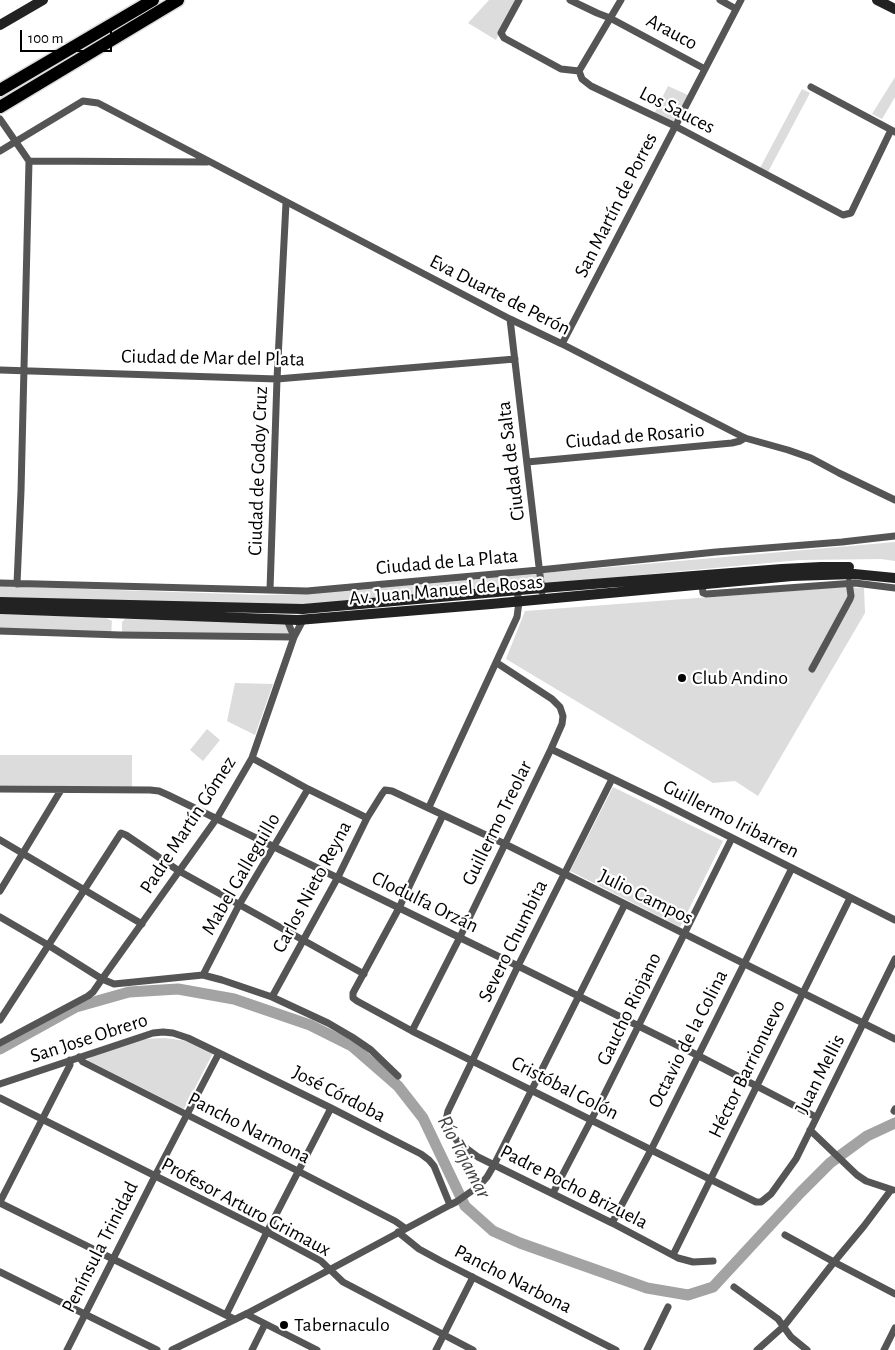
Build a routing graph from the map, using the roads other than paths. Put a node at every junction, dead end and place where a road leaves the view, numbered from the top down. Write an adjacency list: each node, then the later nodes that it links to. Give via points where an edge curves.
1 (43, 0): 13 (main road)
2 (153, 0): 17 (highway)
3 (178, 0): 18 (highway)
4 (518, 0): 15 (street, via 501,33 504,38 561,69)
5 (570, 0): 12 (street, Arauco)
6 (621, 0): 12 (street)
7 (720, 0): 10 (street)
8 (741, 0): 10 (street, San Martín de Porres)
9 (877, 0): 11 (main road)
10 (736, 9): 14 (street, San Martín de Porres)
11 (895, 9)
12 (610, 18): 14 (street, Arauco); 15 (street)
13 (0, 26)
14 (705, 69): 20 (street, San Martín de Porres)
15 (578, 71): 20 (street, Los Sauces, via 590,86)
16 (811, 87): 21 (street)
17 (0, 90)
18 (0, 107)
19 (0, 119): 22 (street)
20 (675, 126): 21 (street, Los Sauces, via 843,215 851,213); 28 (street, San Martín de Porres)
21 (893, 131)
22 (16, 142): 23 (street); 24 (street); 25 (street, Eva Duarte de Perón, via 83,101 98,103)
23 (0, 151)
24 (29, 161): 25 (street); 31 (street)
25 (210, 162): 26 (street, Eva Duarte de Perón)
26 (286, 203): 27 (street, Eva Duarte de Perón); 32 (street, Ciudad de Godoy Cruz)
27 (510, 319): 28 (street, Eva Duarte de Perón); 29 (street, Ciudad de Salta)
28 (562, 344): 33 (street, Eva Duarte de Perón)
29 (515, 359): 32 (street, Ciudad de Mar del Plata); 34 (street, Ciudad de Salta)
30 (0, 370): 31 (street, Ciudad de Mar del Plata)
31 (24, 371): 32 (street, Ciudad de Mar del Plata); 42 (street)
32 (277, 379): 44 (street, Ciudad de Godoy Cruz)
33 (745, 438): 34 (street, Ciudad de Rosario, via 732,444); 35 (street, Eva Duarte de Perón, via 811,458)
34 (527, 462): 37 (street, Ciudad de Salta)
35 (895, 500)
36 (895, 536): 37 (street, Ciudad de La Plata)
37 (539, 570): 44 (street, Ciudad de La Plata, via 307,591); 46 (street, Ciudad de Salta)
38 (895, 572): 46 (main road, Av. Juan Manuel de Rosas, via 821,567)
39 (895, 578): 40 (main road, Av. Juan Manuel de Rosas, via 870,575)
40 (848, 579): 43 (street); 46 (main road, Av. Juan Manuel de Rosas, via 792,576); 55 (street, via 850,599)
41 (0, 583): 42 (street, Ciudad de La Plata)
42 (17, 584): 44 (street, Ciudad de La Plata)
43 (895, 588)
44 (270, 590)
45 (517, 591): 46 (main road, Av. Juan Manuel de Rosas); 47 (main road, Av. Juan Manuel de Rosas, via 303,609); 48 (street)
46 (542, 594): 48 (main road, Av. Juan Manuel de Rosas)
47 (0, 602)
48 (519, 602): 51 (main road, Av. Juan Manuel de Rosas); 54 (street, via 517,617)
49 (0, 610): 50 (main road, Av. Juan Manuel de Rosas)
50 (286, 620): 51 (main road, Av. Juan Manuel de Rosas); 53 (street)
51 (304, 620): 53 (street, Padre Martín Gómez)
52 (0, 631): 53 (street)
53 (294, 637): 57 (street, Padre Martín Gómez)
54 (497, 663): 56 (street, Guillermo Treolar, via 560,707 562,724); 63 (street)
55 (812, 669)
56 (551, 750): 58 (street, Guillermo Iribarren); 69 (street, Guillermo Treolar)
57 (252, 758): 60 (street); 65 (street, Padre Martín Gómez)
58 (612, 779): 67 (street, Guillermo Iribarren); 74 (street, Severo Chumbita)
59 (0, 789): 61 (street, Clodulfa Orzán)
60 (308, 789): 66 (street); 70 (street, Mabel Galleguillo)
61 (61, 790): 65 (street, Clodulfa Orzán, via 159,791); 71 (street)
62 (382, 794): 63 (street, Julio Campos, via 385,790 392,791); 66 (street, Carlos Nieto Reyna)
63 (428, 807): 64 (street, Julio Campos)
64 (443, 815): 69 (street, Julio Campos); 81 (street)
65 (217, 818): 70 (street, Clodulfa Orzán); 73 (street, Padre Martín Gómez)
66 (367, 818): 75 (street, Carlos Nieto Reyna)
67 (732, 838): 72 (street, Guillermo Iribarren); 85 (street, Gaucho Riojano)
68 (0, 840): 71 (street)
69 (505, 844): 74 (street, Julio Campos); 86 (street, Guillermo Treolar)
70 (274, 846): 75 (street, Clodulfa Orzán); 80 (street, Mabel Galleguillo)
71 (23, 854): 76 (street); 77 (street)
72 (792, 868): 78 (street, Guillermo Iribarren); 90 (street, Octavio de la Colina)
73 (179, 872): 76 (street, via 120,833); 80 (street); 84 (street, Padre Martín Gómez)
74 (564, 874): 79 (street, Julio Campos); 91 (street, Severo Chumbita)
75 (338, 877): 81 (street, Clodulfa Orzán); 87 (street, Carlos Nieto Reyna)
76 (84, 889): 84 (street); 88 (street)
77 (0, 891)
78 (850, 898): 83 (street, Guillermo Iribarren); 95 (street, Héctor Barrionuevo)
79 (625, 904): 85 (street, Julio Campos); 96 (street)
80 (239, 905): 87 (street); 93 (street, Mabel Galleguillo)
81 (398, 908): 86 (street, Clodulfa Orzán); 92 (street)
82 (0, 916): 88 (street)
83 (895, 920)
84 (142, 924): 94 (street, Padre Martín Gómez)
85 (684, 934): 90 (street, Julio Campos); 100 (street, Gaucho Riojano)
86 (460, 937): 91 (street, Clodulfa Orzán); 101 (street, Guillermo Treolar)
87 (303, 940): 92 (street); 97 (street, Carlos Nieto Reyna)
88 (48, 944): 94 (street); 98 (street)
89 (895, 959): 99 (street, Juan Mellis)
90 (744, 964): 95 (street, Julio Campos); 106 (street, Octavio de la Colina)
91 (518, 966): 96 (street, Clodulfa Orzán); 109 (street, Severo Chumbita)
92 (364, 974): 101 (street, Cristóbal Colón, via 354,994 356,1002)
93 (202, 975): 94 (street, via 114,984); 97 (street)
94 (102, 979): 104 (street, via 88,996)
95 (803, 994): 99 (street, Julio Campos); 112 (street, Héctor Barrionuevo)
96 (578, 996): 100 (street, Clodulfa Orzán); 113 (street)
97 (272, 997): 110 (street, via 328,1022 352,1037)
98 (0, 1020)
99 (863, 1024): 103 (street, Julio Campos); 117 (street, Juan Mellis)
100 (638, 1027): 106 (street, Clodulfa Orzán); 120 (street, Gaucho Riojano)
101 (412, 1030): 109 (street, Cristóbal Colón)
102 (188, 1038): 105 (street, José Córdoba); 107 (street, San Jose Obrero, via 173,1033 153,1033)
103 (895, 1039)
104 (0, 1043)
105 (219, 1053): 115 (street, José Córdoba); 116 (street, Península Trinidad)
106 (697, 1055): 112 (street, Clodulfa Orzán); 122 (street, Octavio de la Colina)
107 (79, 1057): 108 (street, San Jose Obrero); 116 (street, Pancho Narmona, via 83,1062)
108 (70, 1060): 111 (street, San Jose Obrero); 118 (street)
109 (472, 1060): 113 (street, Cristóbal Colón); 119 (street, Severo Chumbita)
110 (398, 1076)
111 (0, 1084)
112 (757, 1086): 117 (street, Clodulfa Orzán); 126 (street, Héctor Barrionuevo)
113 (531, 1089): 120 (street, Cristóbal Colón); 123 (street)
114 (0, 1098): 118 (street, Profesor Arturo Grimaux)
115 (331, 1108): 124 (street); 131 (street, José Córdoba, via 429,1160)
116 (187, 1114): 124 (street, Pancho Narmona); 125 (street, Península Trinidad)
117 (816, 1117): 121 (street, Juan Mellis)
118 (43, 1119): 125 (street, Profesor Arturo Grimaux); 130 (street)
119 (446, 1120): 123 (street, Padre Pocho Brizuela, via 447,1128 458,1142)
120 (592, 1120): 122 (street, Cristóbal Colón); 128 (street, Gaucho Riojano)
121 (810, 1130): 127 (street, via 844,1165 866,1182); 129 (street, Juan Mellis, via 796,1159)
122 (651, 1150): 126 (street, Cristóbal Colón); 132 (street, Octavio de la Colina)
123 (494, 1165): 128 (street, Padre Pocho Brizuela); 131 (street, via 479,1186)
124 (298, 1171): 133 (street, Pancho Narmona, via 395,1221); 134 (street)
125 (155, 1176): 134 (street, Profesor Arturo Grimaux); 137 (street, Península Trinidad)
126 (710, 1180): 129 (street, Cristóbal Colón, via 756,1202); 136 (street, Héctor Barrionuevo)
127 (893, 1190): 139 (street)
128 (553, 1193): 132 (street, Padre Pocho Brizuela)
129 (765, 1200)
130 (0, 1203): 137 (street)
131 (453, 1203): 133 (street)
132 (612, 1223): 136 (street, Padre Pocho Brizuela)
133 (402, 1230): 140 (street); 142 (street, Pancho Narbona, via 419,1249)
134 (267, 1232): 140 (street, Profesor Arturo Grimaux, via 321,1261); 148 (street)
135 (785, 1235): 139 (street)
136 (673, 1256): 138 (street, Padre Pocho Brizuela, via 693,1262)
137 (113, 1258): 146 (street, Península Trinidad); 148 (street)
138 (713, 1261)
139 (834, 1262): 144 (street); 151 (street)
140 (329, 1270): 147 (street); 153 (street, Profesor Arturo Grimaux, via 343,1282)
141 (0, 1272): 146 (street)
142 (473, 1277): 153 (street); 161 (street, Pancho Narbona)
143 (734, 1286): 151 (street)
144 (895, 1294)
145 (668, 1307): 162 (street)
146 (84, 1314): 154 (street, Península Trinidad); 155 (street)
147 (246, 1314): 149 (street); 150 (street)
148 (226, 1315): 149 (street)
149 (234, 1319): 156 (street)
150 (265, 1324): 157 (street); 158 (street)
151 (784, 1326): 163 (street); 164 (street, via 791,1337)
152 (895, 1328): 165 (street)
153 (444, 1335): 159 (street); 160 (street, Profesor Arturo Grimaux)
154 (67, 1350)
155 (157, 1350)
156 (172, 1350)
157 (252, 1350)
158 (317, 1350)
159 (436, 1350)
160 (473, 1350)
161 (616, 1350)
162 (647, 1350)
163 (757, 1350)
164 (807, 1350)
165 (884, 1350)

